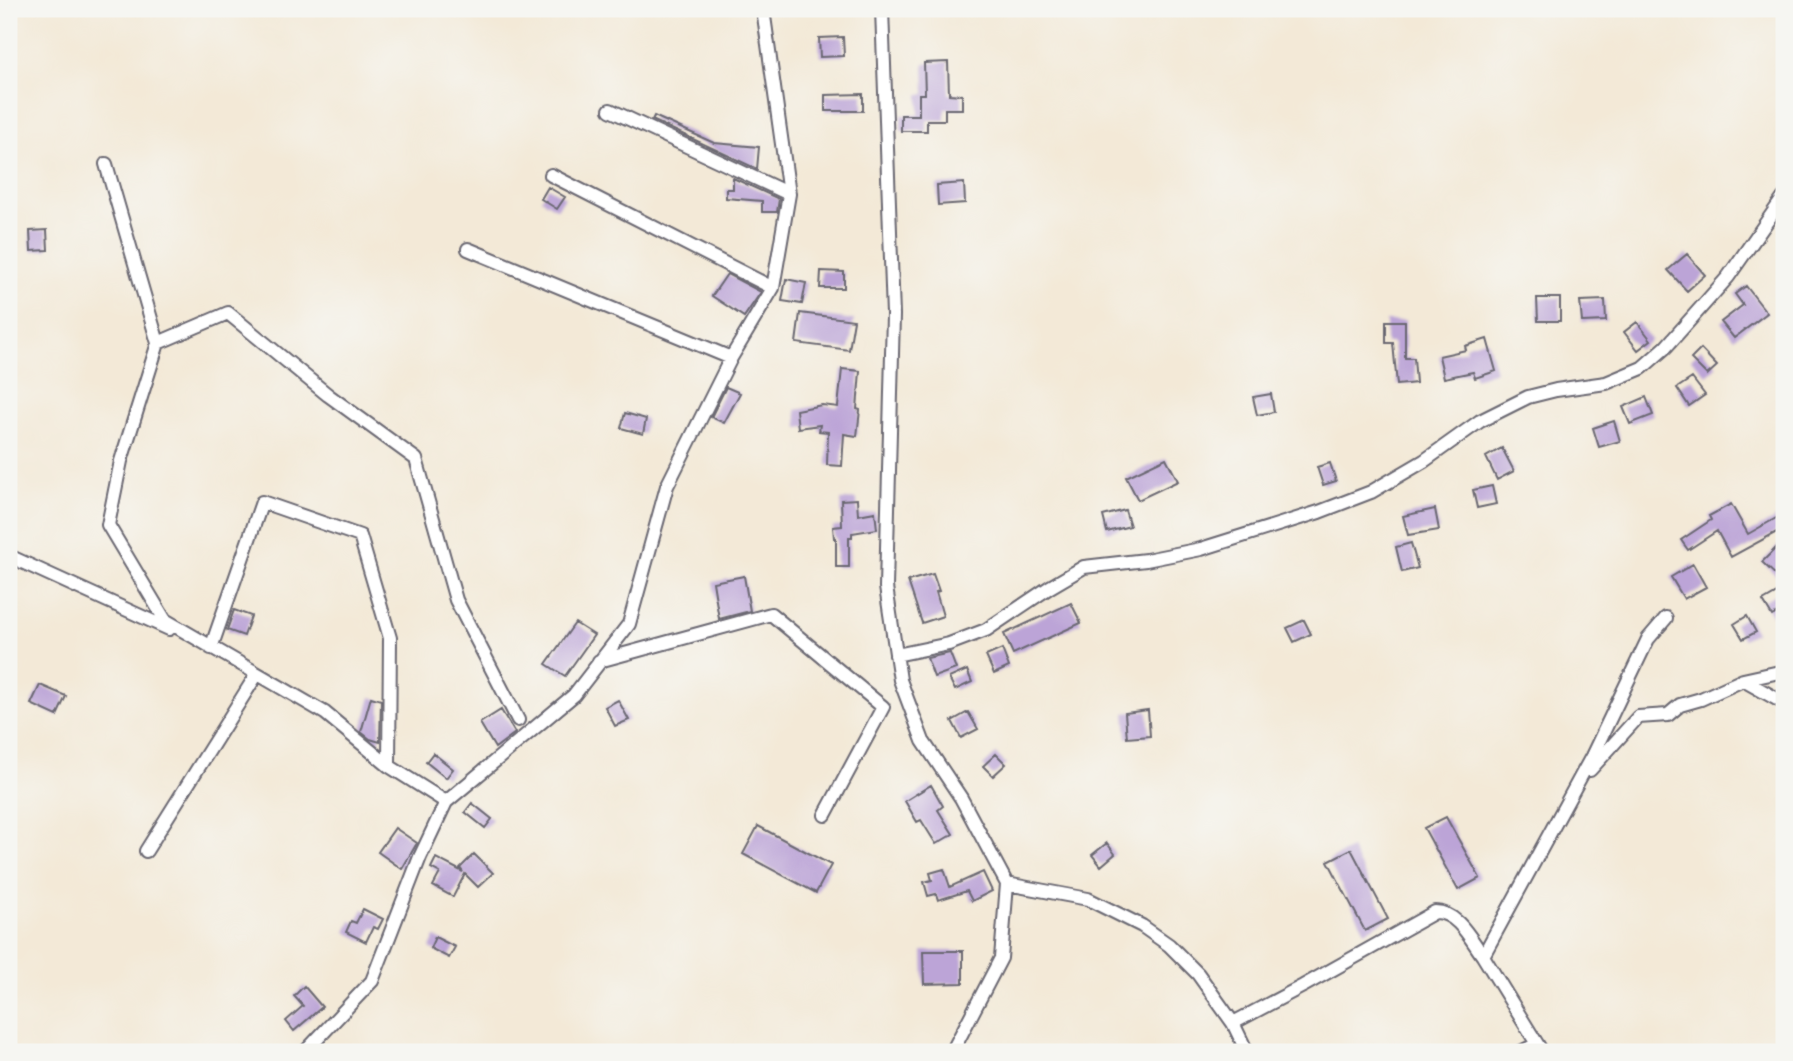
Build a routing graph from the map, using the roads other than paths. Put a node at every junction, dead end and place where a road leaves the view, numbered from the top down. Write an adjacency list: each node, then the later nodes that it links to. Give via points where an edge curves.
1 (763, 9): 6 (street)
2 (882, 9): 15 (street, via 892,315 886,587)
3 (610, 110): 6 (street)
4 (106, 164): 10 (street)
5 (551, 174): 9 (street)
6 (789, 194): 9 (street)
7 (1784, 197): 15 (street, via 1728,277 1642,368 1606,383 1528,397 1480,421 1371,492 1319,512 1201,549 1083,568 986,630 949,644)
8 (468, 249): 11 (street)
9 (773, 288): 11 (street)
10 (158, 343): 14 (street, via 121,461 108,525 165,620); 21 (street, via 228,313 328,396 416,458 456,600)
11 (730, 358): 16 (street, via 667,486 629,624)
12 (9, 556): 14 (street)
13 (1665, 618): 23 (street, via 1648,639)
14 (211, 648): 18 (street); 22 (street, via 262,502 360,536 390,638)
15 (896, 654): 27 (street, via 900,680 923,741 961,798)
16 (599, 661): 24 (street, via 574,695); 25 (street, via 771,614 883,707)
17 (1784, 671): 19 (street)
18 (257, 674): 22 (street, via 326,713); 26 (street)
19 (1743, 680): 20 (street); 23 (street, via 1680,705 1668,715 1638,717)
20 (1784, 703)
21 (518, 720)
22 (389, 766): 24 (street)
23 (1575, 786): 28 (street)
24 (446, 803): 31 (street, via 372,981)
25 (825, 816)
26 (146, 851)
27 (1007, 884): 29 (street, via 1088,899 1142,926 1198,974); 32 (street, via 1001,958)
28 (1483, 956): 29 (street, via 1453,917 1435,912); 30 (street)
29 (1233, 1023): 33 (street)
30 (1540, 1048): 34 (street)
31 (305, 1052)
32 (951, 1052)
33 (1247, 1052)
34 (1521, 1052)

